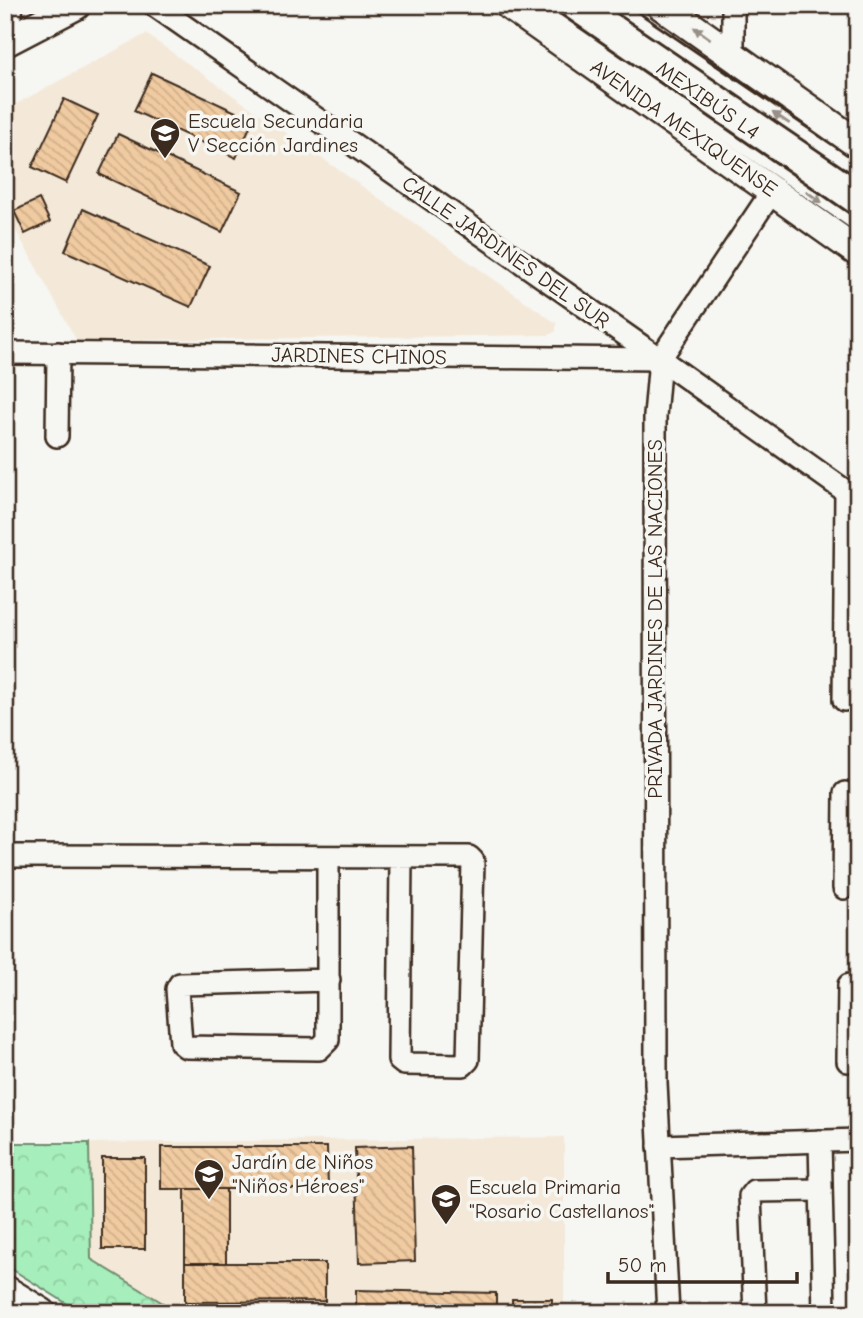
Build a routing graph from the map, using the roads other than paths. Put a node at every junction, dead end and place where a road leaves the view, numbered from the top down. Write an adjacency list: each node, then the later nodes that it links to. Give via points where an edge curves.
1 (7, 5): 9 (main road)
2 (76, 5): 10 (main road)
3 (154, 5): 19 (street, CALLE JARDINES DEL SUR)
4 (509, 5): 14 (main road, AVENIDA MEXIQUENSE)
5 (536, 5): 15 (lane, MEXIBÚS L4, one-way to 15)
6 (616, 5): 13 (lane, MEXIBÚS L4, one-way to 6)
7 (662, 5): 11 (main road, one-way to 7)
8 (733, 5): 11 (street)
9 (5, 19)
10 (5, 42)
11 (733, 55): 12 (main road)
12 (858, 144)
13 (858, 170)
14 (773, 190): 16 (main road, AVENIDA MEXIQUENSE); 19 (street, PRIVADA JARDINES DE LAS NACIONES)
15 (858, 227)
16 (858, 252)
17 (5, 353): 18 (street, JARDINES CHINOS)
18 (58, 353): 19 (street, JARDINES CHINOS); 20 (street)
19 (660, 359): 21 (street, CALLE JARDINES DEL SUR); 36 (street, PRIVADA JARDINES DE LAS NACIONES, via 654,416)
20 (57, 436)
21 (852, 496): 22 (street)
22 (852, 647): 23 (street)
23 (844, 701)
24 (845, 793): 25 (street)
25 (851, 835): 29 (street)
26 (5, 856): 27 (street)
27 (328, 858): 28 (street); 30 (street)
28 (401, 858): 28 (street, via 399,1060 404,1064 463,1065 468,1060 473,861 469,857)
29 (844, 888)
30 (329, 980): 30 (street, via 180,984 181,1043 186,1047 319,1049 328,1040)
31 (849, 985): 32 (street)
32 (853, 1019): 33 (street)
33 (848, 1062)
34 (858, 1140): 35 (street)
35 (820, 1141): 36 (street); 37 (street)
36 (659, 1146): 40 (street, PRIVADA JARDINES DE LAS NACIONES)
37 (821, 1190): 41 (street, via 754,1191 750,1196); 42 (street)
38 (5, 1290): 39 (main road)
39 (42, 1313)
40 (668, 1313)
41 (755, 1313)
42 (824, 1313)

